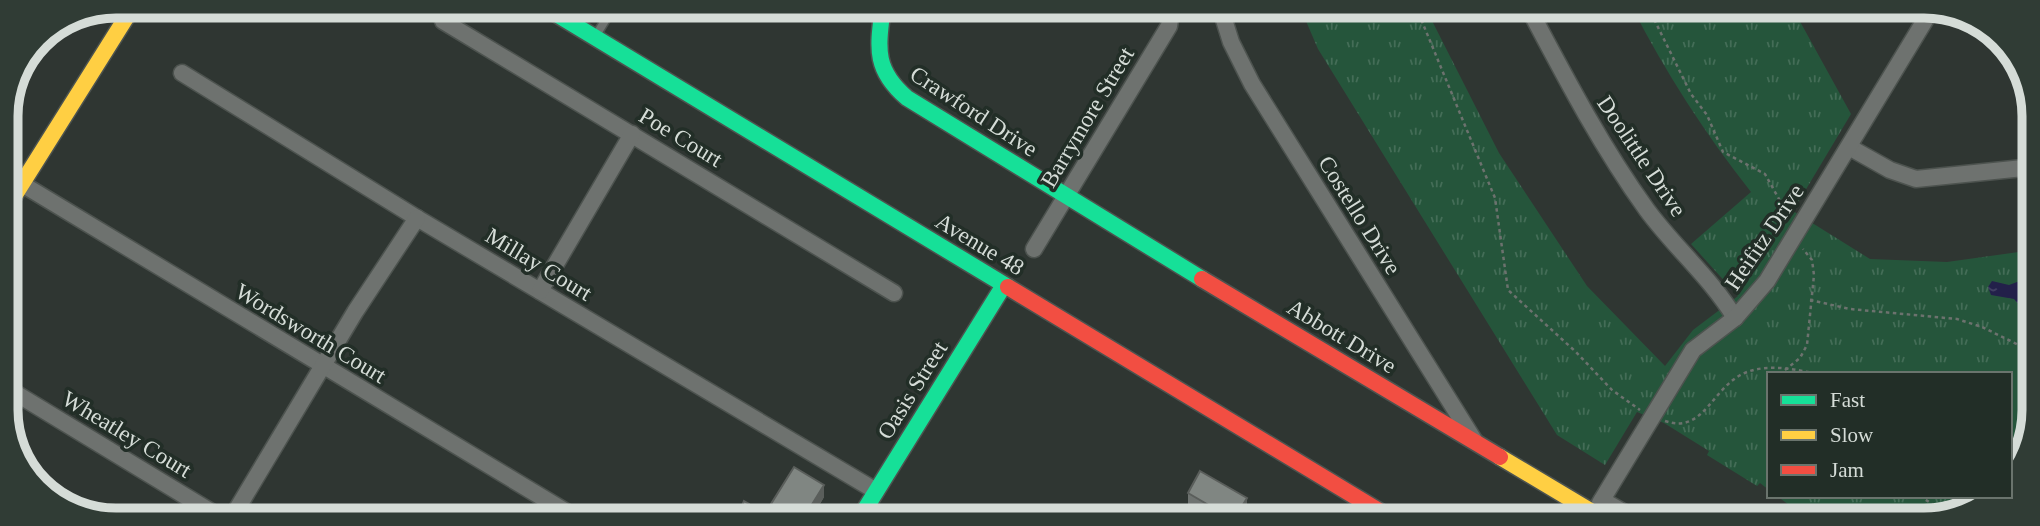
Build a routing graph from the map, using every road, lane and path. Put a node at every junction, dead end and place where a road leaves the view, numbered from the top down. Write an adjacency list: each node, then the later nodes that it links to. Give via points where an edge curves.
1 (126, 18): 17 (main road)
2 (563, 18): 12 (main road, Avenue 48)
3 (607, 18): 12 (lane)
4 (881, 18): 19 (main road, Crawford Drive, via 877,52 894,88)
5 (1170, 18): 19 (street, Barrymore Street)
6 (1223, 18): 34 (street, Costello Drive, via 1252,85)
7 (1421, 18): 33 (path, via 1495,198 1508,290 1612,390)
8 (1534, 18): 27 (street, Doolittle Drive, via 1590,124 1659,225)
9 (1653, 18): 21 (path, via 1723,152 1765,174)
10 (1927, 18): 15 (street, Heifitz Drive)
11 (443, 21): 14 (street, Poe Court)
12 (595, 37): 23 (main road, Avenue 48)
13 (182, 73): 20 (street, Millay Court)
14 (632, 134): 24 (street); 25 (street, Poe Court)
15 (1849, 147): 16 (street, via 1916,179); 21 (street, Heifitz Drive)
16 (2022, 168)
17 (22, 184): 18 (main road); 29 (street, Wordsworth Court)
18 (18, 190)
19 (1066, 197): 22 (street, Barrymore Street); 34 (main road, Abbott Drive)
20 (417, 218): 24 (street, Millay Court); 29 (street)
21 (1797, 234): 26 (path, via 1812,260); 27 (street, Heifitz Drive, via 1768,281)
22 (1034, 249)
23 (1004, 285): 35 (main road, Oasis Street); 40 (main road, Avenue 48)
24 (540, 291): 35 (street, Millay Court)
25 (894, 293)
26 (1810, 300): 28 (path, via 1850,309 1957,319); 30 (path, via 1807,345)
27 (1735, 318): 33 (street, Heifitz Drive, via 1693,351)
28 (2022, 347)
29 (321, 366): 37 (street); 38 (street, Wordsworth Court)
30 (1786, 370): 31 (path); 33 (path, via 1767,367 1739,376 1721,388 1690,424 1676,425)
31 (1802, 372)
32 (18, 395): 36 (street, Wheatley Court)
33 (1653, 415): 42 (street, Heifitz Drive)
34 (1475, 442): 41 (main road, Abbott Drive)
35 (876, 491): 39 (main road, Oasis Street)
36 (205, 508)
37 (237, 508)
38 (560, 508)
39 (866, 508)
40 (1374, 508)
41 (1592, 508)
42 (1599, 508)

